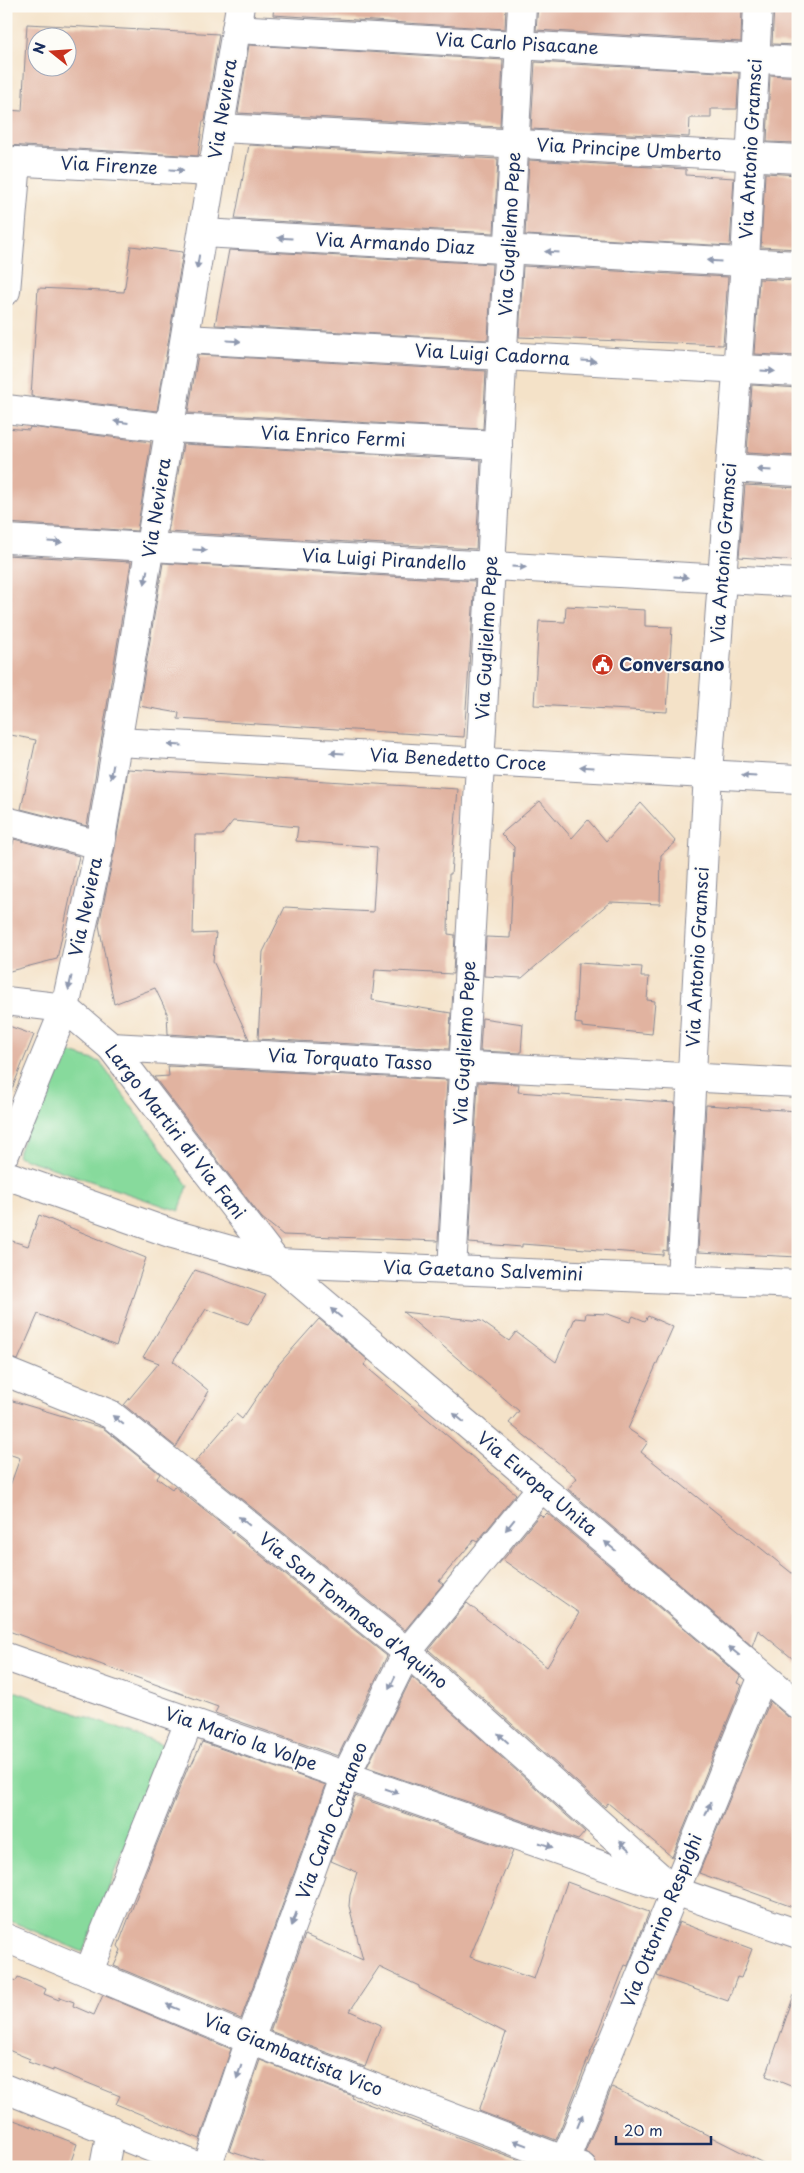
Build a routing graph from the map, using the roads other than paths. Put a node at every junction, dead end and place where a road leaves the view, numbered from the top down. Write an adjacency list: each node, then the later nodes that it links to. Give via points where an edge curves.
1 (522, 6): 4 (street, Via Guglielmo Pepe)
2 (758, 6): 5 (street, Via Antonio Gramsci)
3 (238, 18): 4 (street, Via Carlo Pisacane); 7 (street, Via Neviera)
4 (520, 44): 5 (street, Via Carlo Pisacane); 8 (street, Via Guglielmo Pepe)
5 (756, 59): 6 (street, Via Carlo Pisacane); 9 (street, Via Antonio Gramsci)
6 (798, 61)
7 (220, 128): 8 (street, Via Principe Umberto); 12 (street, Via Neviera)
8 (514, 143): 9 (street, Via Principe Umberto); 14 (street, Via Guglielmo Pepe)
9 (750, 157): 10 (street, Via Principe Umberto); 15 (street, Via Antonio Gramsci)
10 (798, 159)
11 (12, 161): 12 (street, Via Firenze, one-way to 12); 17 (street)
12 (212, 172): 13 (street, Via Neviera)
13 (203, 233): 14 (street, Via Armando Diaz, one-way to 13); 18 (street, Via Neviera, one-way to 18)
14 (508, 250): 15 (street, Via Armando Diaz, one-way to 14); 19 (street, Via Guglielmo Pepe)
15 (745, 262): 16 (street, Via Armando Diaz); 20 (street, Via Antonio Gramsci)
16 (798, 265)
17 (6, 291)
18 (185, 339): 19 (street, Via Luigi Cadorna, one-way to 19); 23 (street, Via Neviera)
19 (503, 356): 20 (street, Via Luigi Cadorna, one-way to 20); 24 (street, Via Guglielmo Pepe)
20 (737, 369): 21 (street, Via Luigi Cadorna, one-way to 21); 25 (street, Via Antonio Gramsci)
21 (798, 372)
22 (6, 409): 23 (street, Via Enrico Fermi, one-way to 22)
23 (169, 428): 24 (street, Via Enrico Fermi); 28 (street, Via Neviera)
24 (498, 446): 29 (street, Via Guglielmo Pepe)
25 (730, 468): 26 (street, one-way to 25); 30 (street, Via Antonio Gramsci)
26 (798, 472)
27 (6, 539): 28 (street, Via Luigi Pirandello, one-way to 28)
28 (151, 547): 29 (street, Via Luigi Pirandello, one-way to 29); 32 (street, Via Neviera, one-way to 32)
29 (491, 565): 30 (street, Via Luigi Pirandello, one-way to 30); 33 (street, Via Guglielmo Pepe)
30 (722, 580): 31 (street, Via Luigi Pirandello); 34 (street, Via Antonio Gramsci)
31 (798, 583)
32 (118, 742): 33 (street, Via Benedetto Croce, one-way to 32); 37 (street, Via Neviera, one-way to 37)
33 (480, 761): 34 (street, Via Benedetto Croce, one-way to 33); 41 (street, Via Guglielmo Pepe)
34 (708, 773): 35 (street, Via Benedetto Croce, one-way to 34); 42 (street, Via Antonio Gramsci)
35 (798, 779)
36 (6, 821): 37 (street)
37 (100, 845): 39 (street, Via Neviera, one-way to 39)
38 (6, 1001): 39 (street)
39 (65, 1008): 40 (street, Largo Martiri di Via Fani); 44 (street, Via Neviera)
40 (112, 1047): 41 (street, Via Torquato Tasso); 46 (street, Largo Martiri di Via Fani)
41 (464, 1066): 42 (street, Via Torquato Tasso); 47 (street, Via Guglielmo Pepe)
42 (692, 1078): 43 (street, Via Torquato Tasso); 48 (street, Via Antonio Gramsci)
43 (798, 1084)
44 (6, 1152)
45 (6, 1174): 46 (street, Via Gaetano Salvemini, via 173,1234)
46 (277, 1263): 47 (street, Via Gaetano Salvemini); 51 (street, Via Europa Unita, one-way to 46)
47 (452, 1270): 48 (street, Via Gaetano Salvemini)
48 (681, 1279): 49 (street, Via Gaetano Salvemini)
49 (798, 1284)
50 (6, 1372): 52 (street, Via San Tommaso d'Aquino, one-way to 50, via 110,1414)
51 (541, 1488): 52 (street, Via Carlo Cattaneo, one-way to 52); 54 (street, Via Europa Unita, one-way to 51)
52 (407, 1652): 57 (street, Via Carlo Cattaneo, one-way to 57); 58 (street, Via San Tommaso d'Aquino, one-way to 52)
53 (6, 1657): 56 (street, Via Mario la Volpe)
54 (763, 1676): 55 (street, Via Europa Unita); 58 (street, Via Ottorino Respighi, one-way to 54)
55 (798, 1705)
56 (189, 1722): 57 (street, Via Mario la Volpe); 61 (street)
57 (346, 1775): 58 (street, Via Mario la Volpe, one-way to 58); 62 (street, Via Carlo Cattaneo, one-way to 62)
58 (674, 1890): 59 (street, Via Mario la Volpe); 65 (street, Via Ottorino Respighi, one-way to 58)
59 (798, 1934)
60 (6, 1938): 61 (street, Via Giambattista Vico)
61 (89, 1971): 62 (street, Via Giambattista Vico, one-way to 61)
62 (250, 2040): 65 (street, Via Giambattista Vico, one-way to 62); 68 (street, Via Carlo Cattaneo, one-way to 68)
63 (6, 2089): 64 (street)
64 (110, 2130): 66 (street); 67 (street)
65 (570, 2165)
66 (104, 2167)
67 (199, 2167)
68 (207, 2167)

